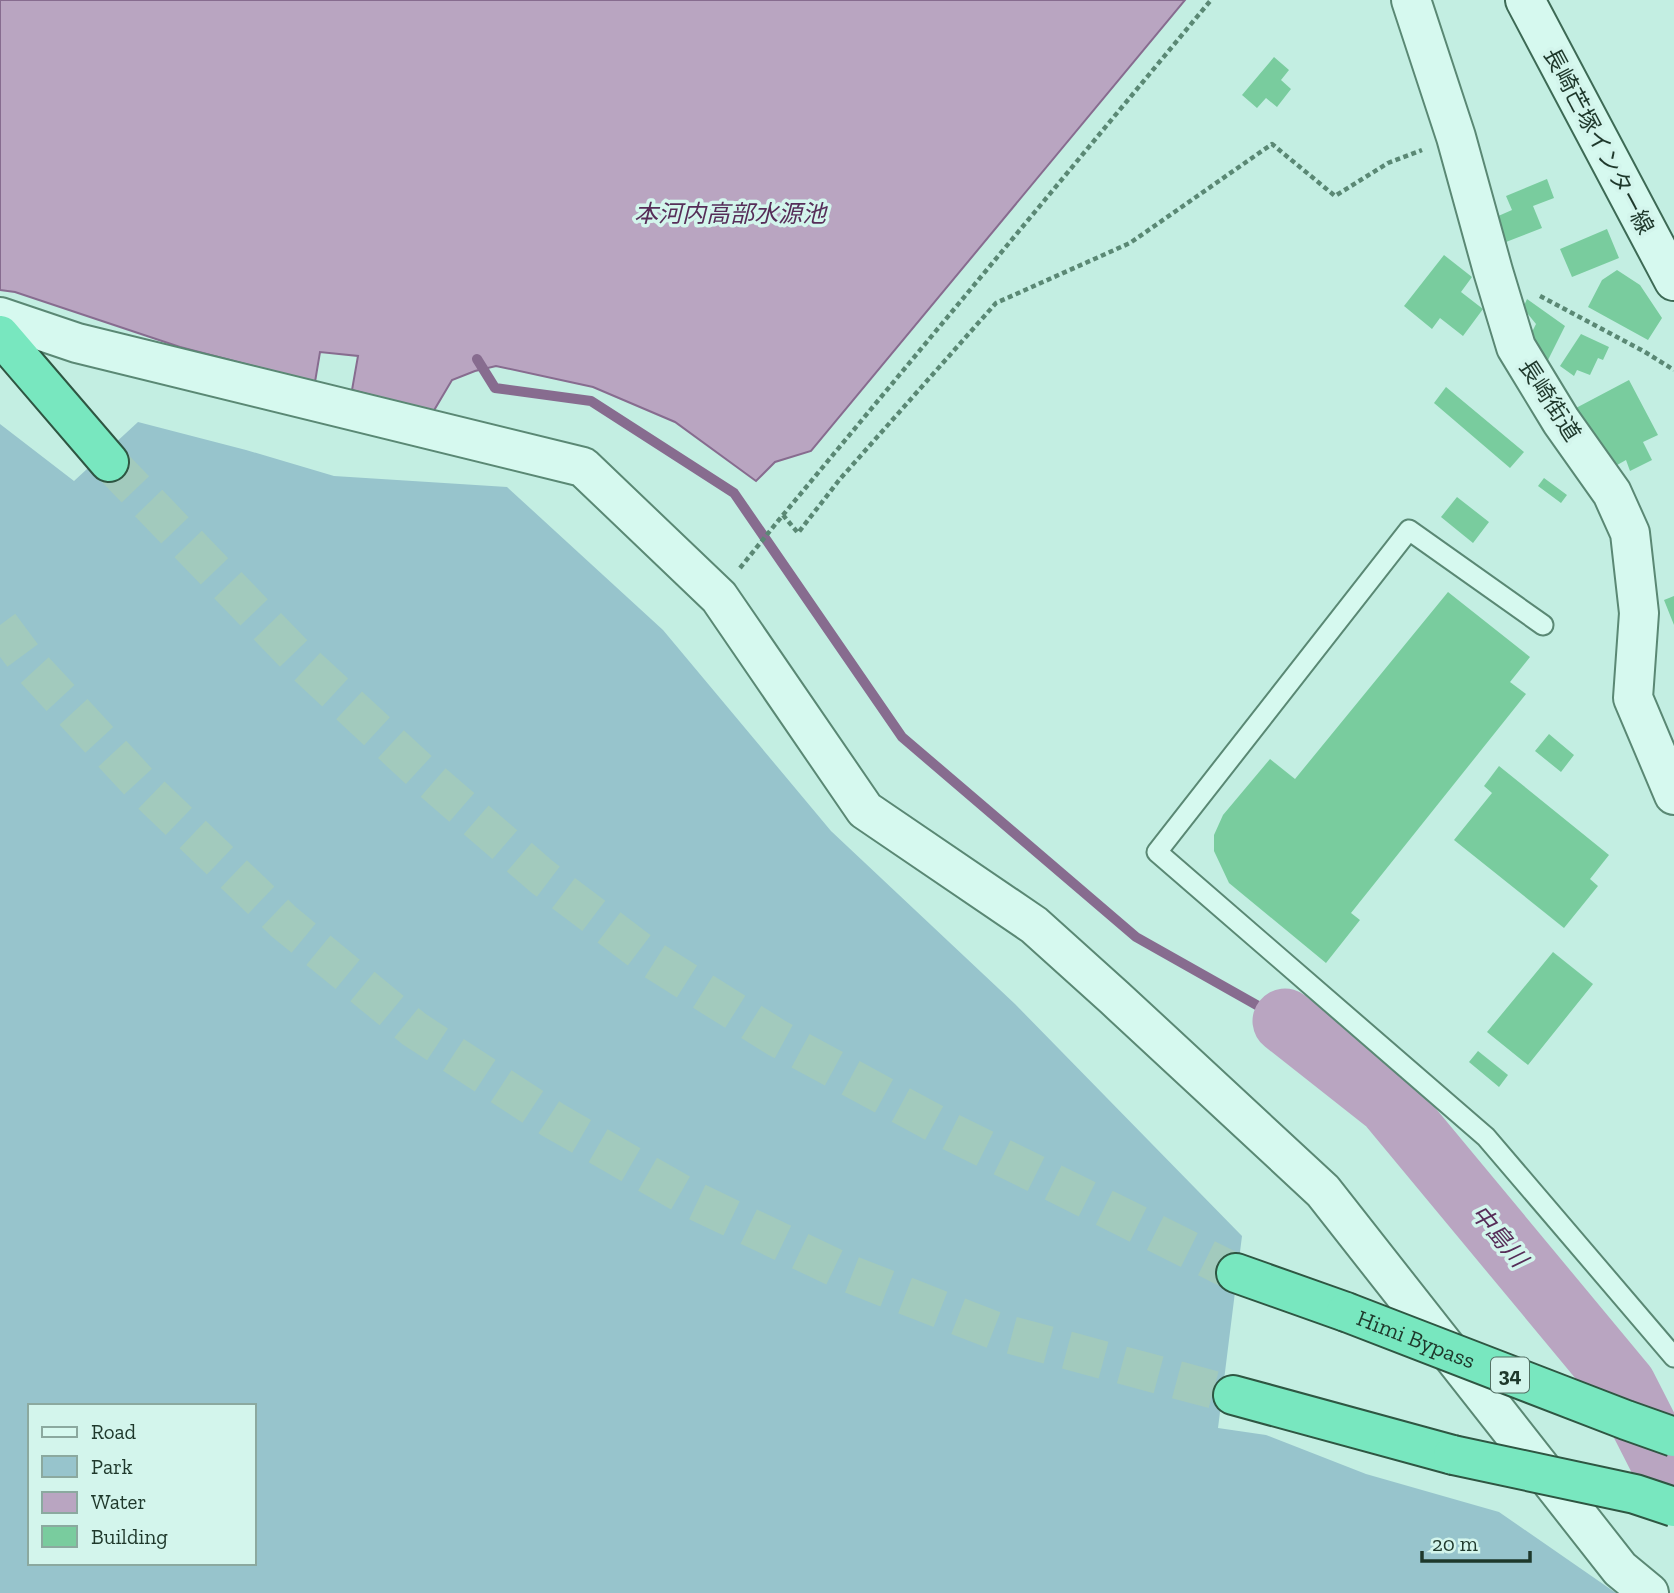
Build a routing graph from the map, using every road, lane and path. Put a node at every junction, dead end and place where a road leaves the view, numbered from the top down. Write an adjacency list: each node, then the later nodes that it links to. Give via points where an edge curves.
1 (1211, 0): 11 (path)
2 (1411, 0): 4 (street, 長崎街道)
3 (1525, 0): 6 (street, 長崎芒塚インター線)
4 (1456, 137): 5 (street, 長崎街道); 11 (path, via 1388,163 1335,196 1272,144 1130,243 996,303 798,533)
5 (1493, 271): 9 (path); 14 (street, 長崎街道, via 1516,347 1612,493 1629,533 1639,613 1633,698)
6 (1674, 281)
7 (0, 317): 12 (street, via 77,343 583,467)
8 (0, 335): 10 (highway)
9 (1674, 370)
10 (108, 462)
11 (783, 515): 12 (path)
12 (725, 589): 20 (street, via 866,810 1034,925 1323,1191 1620,1569)
13 (1543, 625): 16 (lane, via 1409,530 1157,852 1486,1137)
14 (1674, 795)
15 (1236, 1273): 18 (highway, Himi Bypass / 34, bridge)
16 (1674, 1357)
17 (1233, 1395): 19 (highway, bridge, via 1453,1455 1635,1494)
18 (1674, 1437)
19 (1674, 1507)
20 (1649, 1593)

